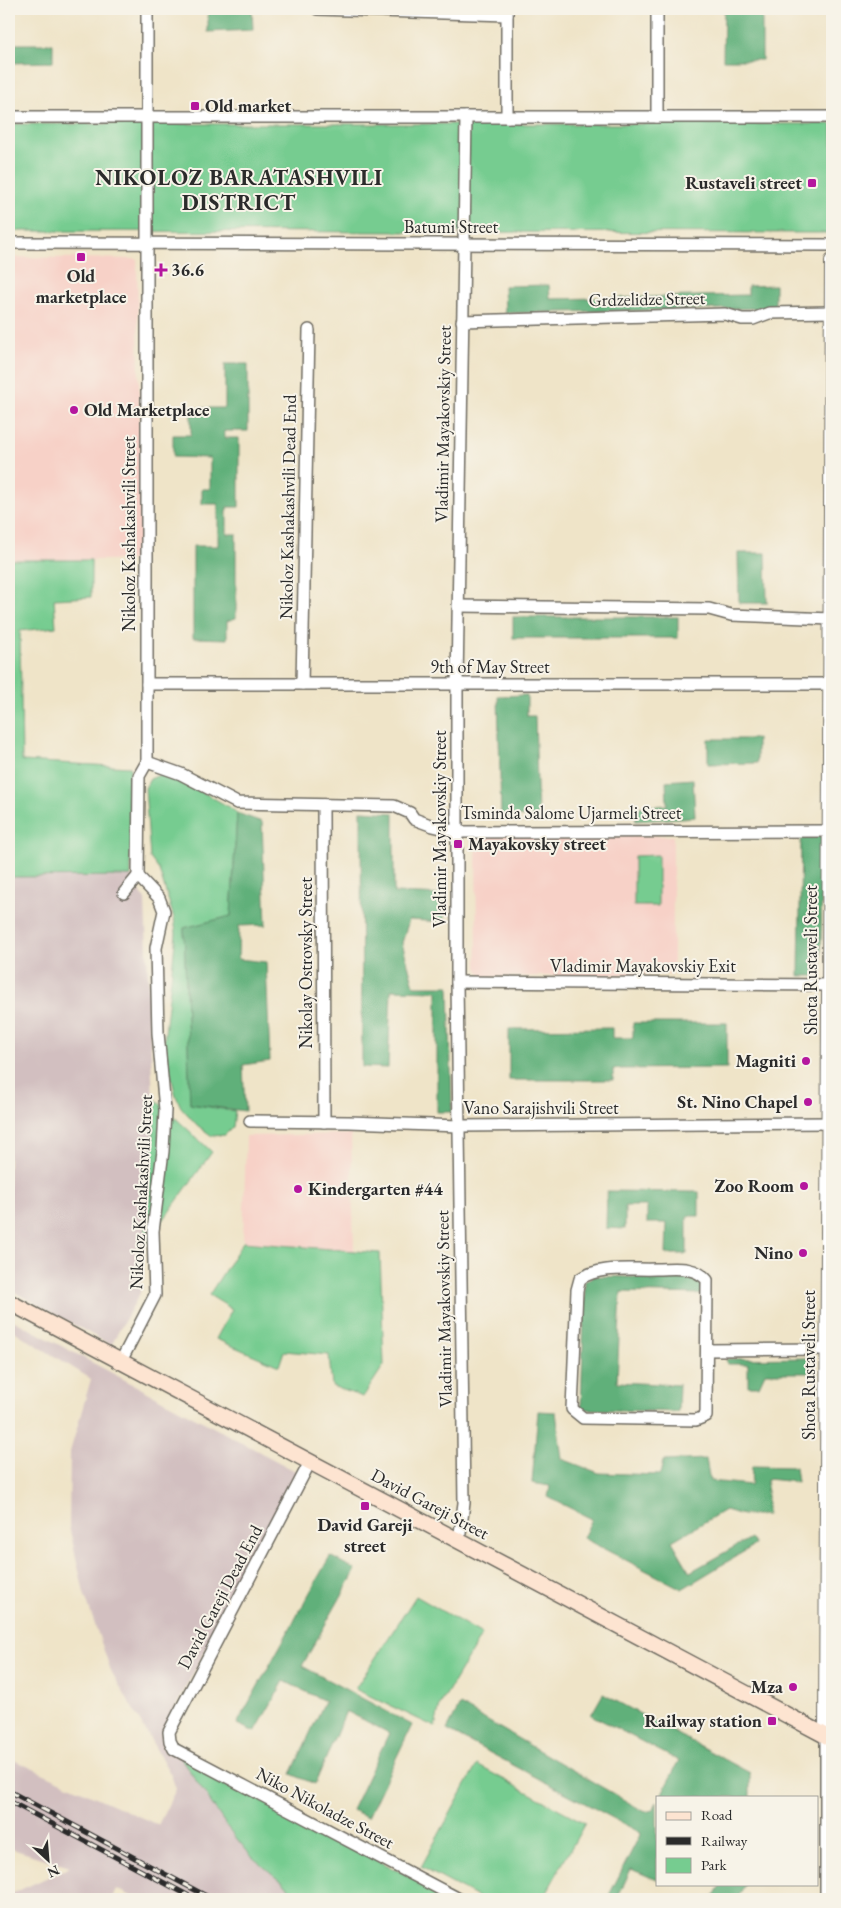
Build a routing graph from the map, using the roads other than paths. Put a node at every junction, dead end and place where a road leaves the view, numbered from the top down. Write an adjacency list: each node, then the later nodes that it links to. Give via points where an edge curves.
1 (147, 9): 6 (street, Nikoloz Kashakashvili Street)
2 (317, 9): 4 (street)
3 (657, 9): 9 (street)
4 (507, 12): 8 (street)
5 (9, 117): 6 (street)
6 (147, 117): 7 (street); 12 (street, Nikoloz Kashakashvili Street)
7 (466, 117): 8 (street); 13 (street, Vladimir Mayakovskiy Street)
8 (508, 117): 9 (street)
9 (657, 117): 10 (street)
10 (832, 118)
11 (9, 243): 12 (street, Batumi Street)
12 (146, 244): 13 (street, Batumi Street); 21 (street, Nikoloz Kashakashvili Street)
13 (463, 244): 14 (street, Batumi Street); 17 (street, Vladimir Mayakovskiy Street)
14 (832, 245)
15 (832, 262): 16 (street, Shota Rustaveli Street)
16 (832, 312): 17 (street, Grdzelidze Street, via 769,313 742,319 725,314); 20 (street, Shota Rustaveli Street)
17 (462, 321): 19 (street, Vladimir Mayakovskiy Street)
18 (308, 330): 22 (street, Nikoloz Kashakashvili Dead End)
19 (458, 606): 20 (street, via 710,609 731,615); 23 (street, Vladimir Mayakovskiy Street)
20 (831, 619): 24 (street, Shota Rustaveli Street)
21 (147, 684): 22 (street, 9th of May Street); 25 (street, Nikoloz Kashakashvili Street)
22 (302, 684): 23 (street, 9th of May Street)
23 (457, 684): 24 (street, 9th of May Street); 28 (street, Vladimir Mayakovskiy Street)
24 (831, 684): 27 (street, Shota Rustaveli Street)
25 (148, 762): 26 (street, Tsminda Salome Ujarmeli Street, via 182,774 237,803); 29 (street, Nikoloz Kashakashvili Street, via 139,776)
26 (323, 805): 28 (street, Tsminda Salome Ujarmeli Street, via 394,806 410,813 414,819); 34 (street, Nikolay Ostrovsky Street)
27 (830, 831): 28 (street, Tsminda Salome Ujarmeli Street); 32 (street, Shota Rustaveli Street)
28 (458, 832): 31 (street, Vladimir Mayakovskiy Street)
29 (138, 876): 30 (street); 41 (street, Nikoloz Kashakashvili Street, via 159,898 164,911 156,948 158,1033 165,1110 153,1231 155,1295)
30 (124, 893)
31 (457, 982): 32 (street, Vladimir Mayakovskiy Exit); 36 (street, Vladimir Mayakovskiy Street)
32 (829, 984): 35 (street, Shota Rustaveli Street)
33 (250, 1121): 34 (street, Vano Sarajishvili Street)
34 (324, 1122): 36 (street, Vano Sarajishvili Street)
35 (831, 1123): 36 (street, Vano Sarajishvili Street); 37 (street, Shota Rustaveli Street)
36 (459, 1126): 43 (street, Vladimir Mayakovskiy Street, via 464,1503)
37 (830, 1269): 39 (street, Shota Rustaveli Street)
38 (9, 1302): 41 (main road, David Gareji Street)
39 (828, 1349): 40 (street); 44 (street, Shota Rustaveli Street)
40 (707, 1350): 40 (street, via 707,1280 702,1275 689,1269 598,1271 588,1274 580,1279 577,1290 572,1409 583,1418 696,1420 706,1416)
41 (121, 1361): 42 (main road, David Gareji Street)
42 (310, 1462): 43 (main road, David Gareji Street); 46 (street, David Gareji Dead End, via 169,1732)
43 (459, 1540): 45 (main road, David Gareji Street)
44 (830, 1563): 45 (street, Shota Rustaveli Street)
45 (829, 1738): 48 (street, Shota Rustaveli Street)
46 (174, 1749): 47 (street, Niko Nikoladze Street)
47 (459, 1899)
48 (826, 1899)

